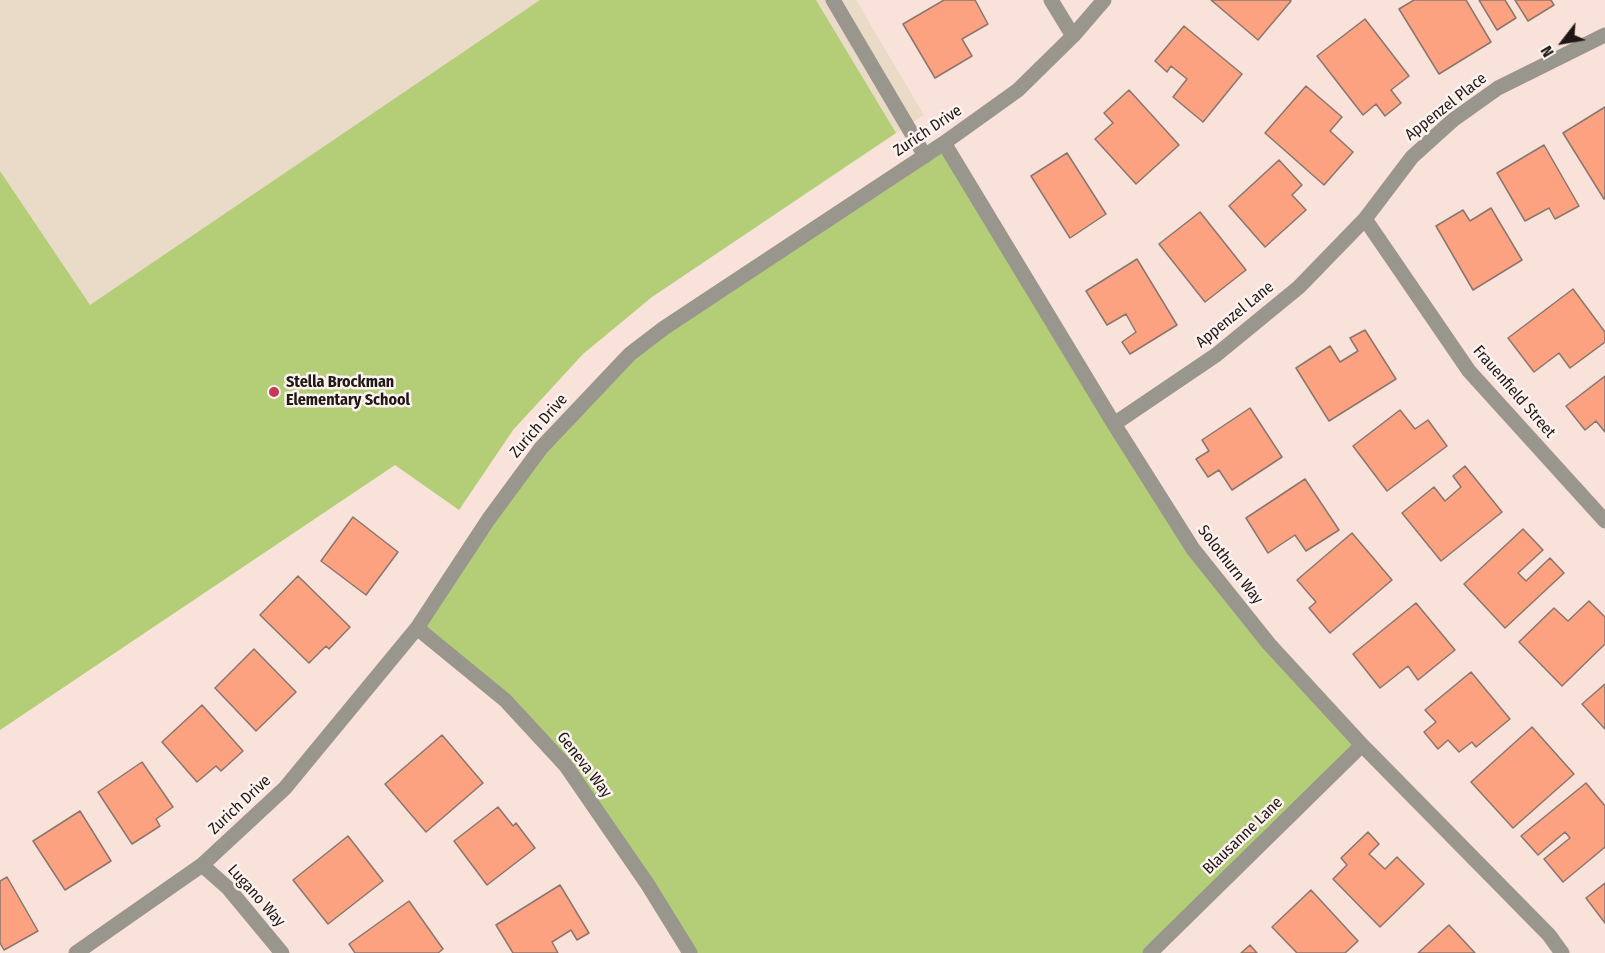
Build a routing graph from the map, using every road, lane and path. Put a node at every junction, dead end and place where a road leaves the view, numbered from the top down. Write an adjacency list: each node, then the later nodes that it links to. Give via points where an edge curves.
1 (833, 0): 7 (street)
2 (1051, 0): 5 (street)
3 (1104, 0): 5 (street, Zurich Drive)
4 (1605, 35): 8 (street, Appenzel Place, via 1498,88 1454,120 1412,157)
5 (1073, 36): 6 (street, Zurich Drive, via 1018,90)
6 (944, 143): 7 (street, Zurich Drive); 9 (street, Solothurn Way)
7 (925, 156): 11 (street, Zurich Drive, via 630,354 541,448)
8 (1365, 219): 9 (street, Appenzel Lane, via 1281,302 1216,355); 10 (street, Frauenfield Street, via 1469,371)
9 (1114, 424): 12 (street, Solothurn Way, via 1193,549 1269,644)
10 (1605, 521)
11 (417, 628): 13 (street, Zurich Drive, via 285,788); 16 (street, Geneva Way, via 505,700 566,766)
12 (1362, 745): 17 (street, Blausanne Lane); 18 (street, Solothurn Way, via 1550,935)
13 (202, 865): 14 (street, Zurich Drive); 15 (street, Lugano Way, via 228,888)
14 (76, 953)
15 (282, 953)
16 (690, 953)
17 (1150, 953)
18 (1562, 953)

